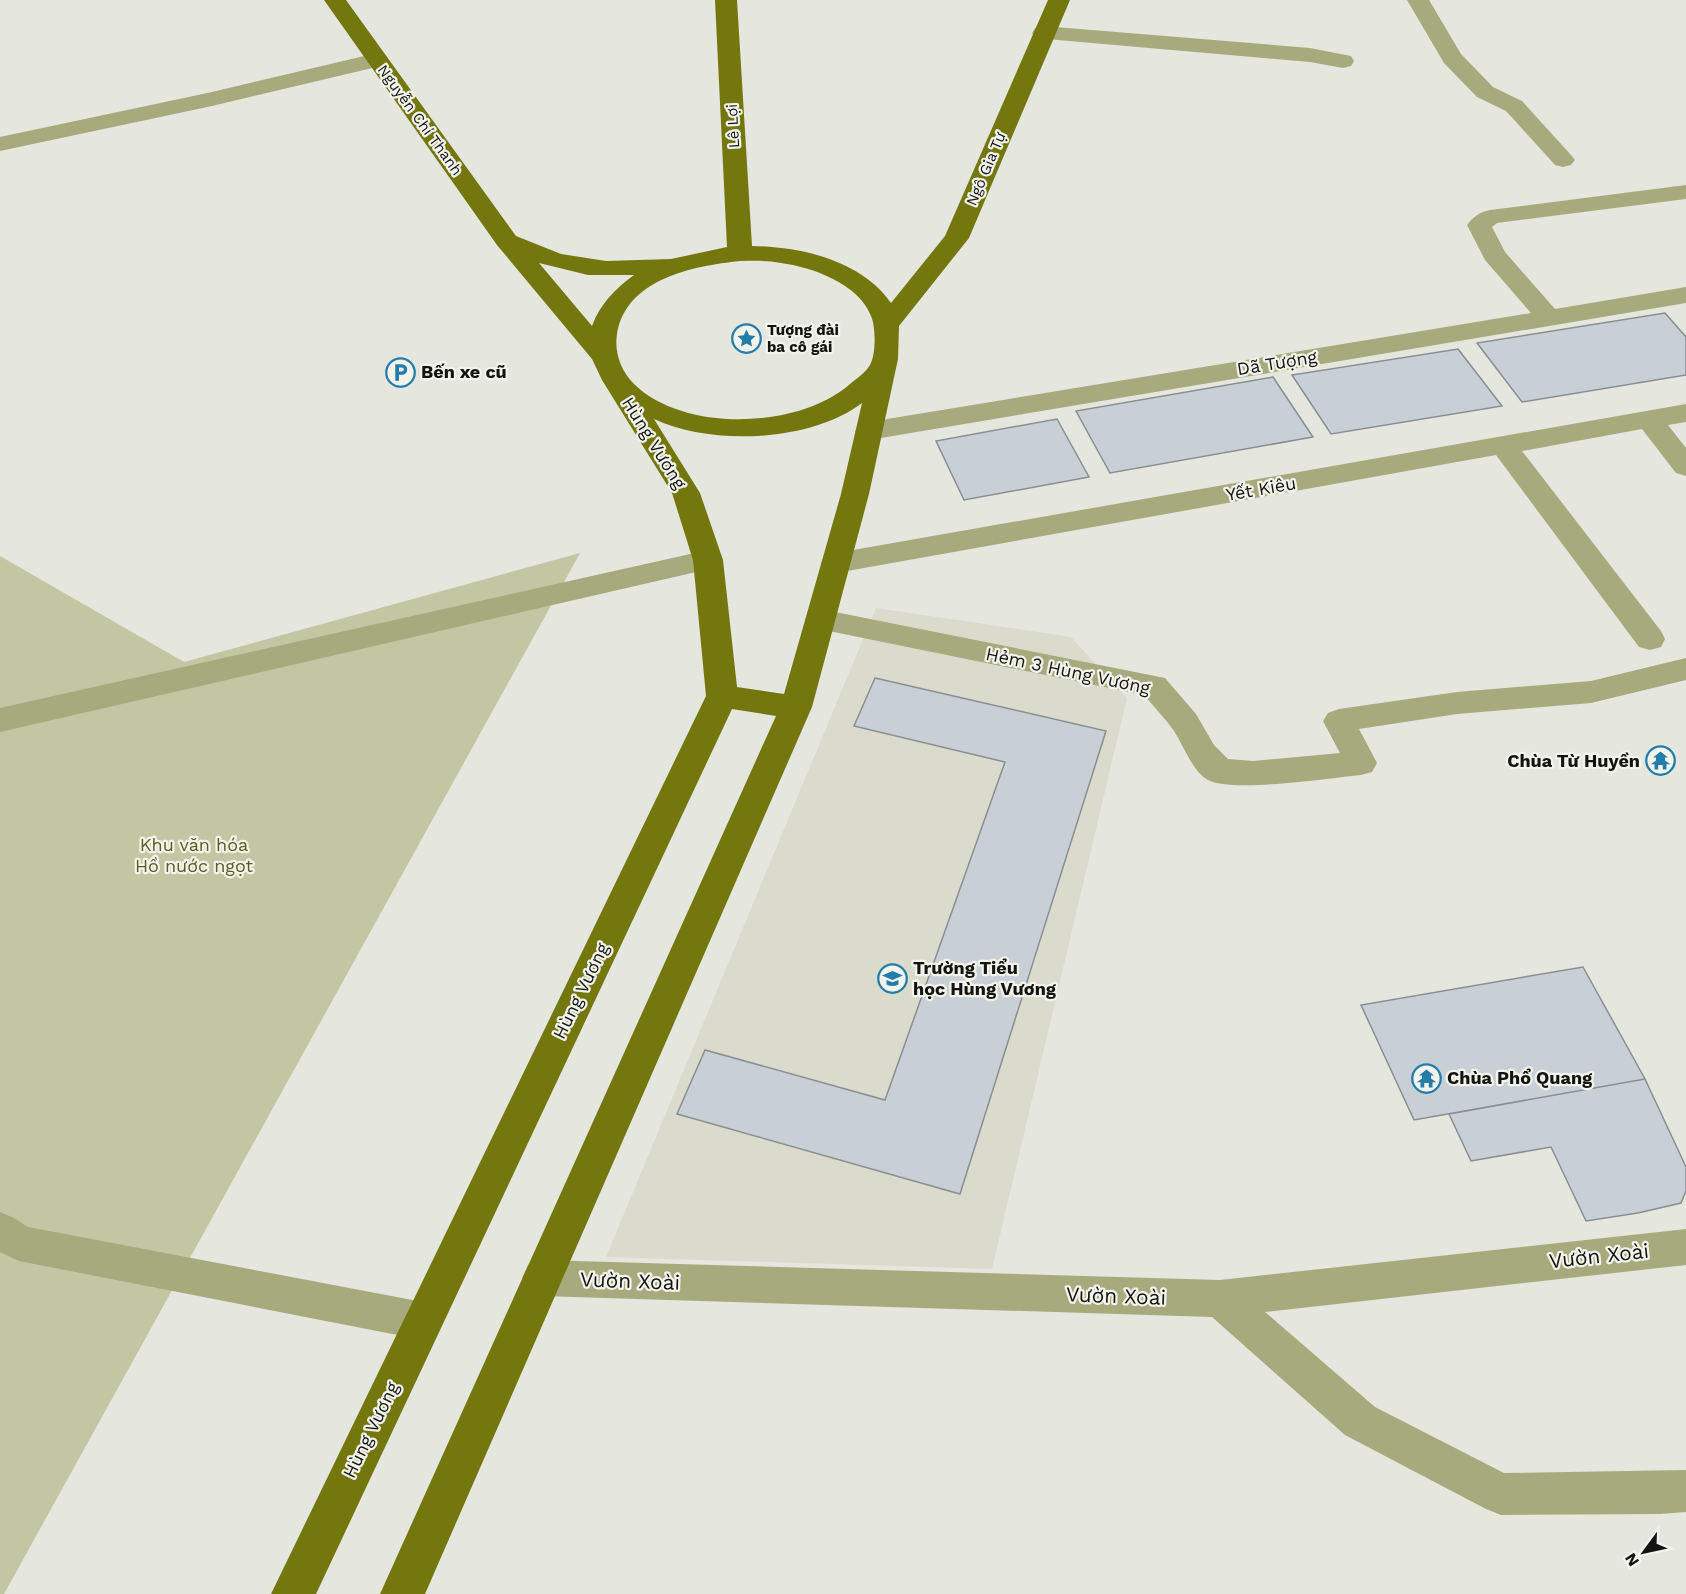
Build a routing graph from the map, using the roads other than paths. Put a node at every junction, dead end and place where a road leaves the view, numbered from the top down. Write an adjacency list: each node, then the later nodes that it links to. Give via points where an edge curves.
1 (335, 0): 6 (main road, Nguyễn Chí Thanh)
2 (726, 0): 12 (main road, Lê Lợi)
3 (1059, 0): 5 (main road, Ngô Gia Tự)
4 (1418, 0): 9 (street, via 1452,58 1485,92 1514,106)
5 (1043, 33): 7 (street); 16 (main road, Ngô Gia Tự, via 957,238)
6 (377, 60): 8 (street); 11 (main road, Nguyễn Chí Thanh)
7 (1343, 61)
8 (0, 144)
9 (1563, 160)
10 (1686, 192): 15 (street, via 1490,217 1479,225 1494,255)
11 (506, 240): 13 (main road, Nguyễn Chí Thanh, via 541,258 581,268); 18 (main road, Nguyễn Chí Thanh)
12 (740, 253): 13 (main road); 16 (main road, via 781,255 819,264 851,279 875,299)
13 (678, 264): 18 (main road, via 644,280 617,302 603,327)
14 (1685, 297): 15 (street, Dã Tượng)
15 (1549, 318): 21 (street, Dã Tượng)
16 (888, 323): 17 (main road)
17 (884, 365): 18 (main road, via 861,391 826,412 780,425 731,428 683,421 643,404); 21 (main road)
18 (609, 367): 24 (main road, Hùng Vương, via 686,493)
19 (1686, 413): 20 (street, Yết Kiêu)
20 (1649, 420): 22 (street, Yết Kiêu); 23 (street)
21 (868, 431): 25 (main road)
22 (1504, 447): 25 (street, Yết Kiêu); 27 (street)
23 (1686, 467)
24 (708, 560): 29 (main road, Hùng Vương); 31 (street)
25 (836, 563): 26 (main road)
26 (820, 620): 28 (street, Hẻm 3 Hùng Vương, via 1154,686 1219,771 1253,773 1361,763 1339,721 1457,704 1591,692); 30 (main road)
27 (1650, 639)
28 (1682, 677)
29 (722, 696): 30 (main road); 36 (main road, Hùng Vương)
30 (796, 706): 34 (main road)
31 (0, 720)
32 (0, 1230): 36 (street, via 19,1243)
33 (1686, 1247): 35 (street, Vườn Xoài)
34 (542, 1278): 35 (street, Vườn Xoài); 39 (main road)
35 (1220, 1299): 37 (street, via 1360,1421 1501,1494)
36 (423, 1321): 38 (main road, Hùng Vương)
37 (1686, 1491)
38 (293, 1594)
39 (402, 1594)

